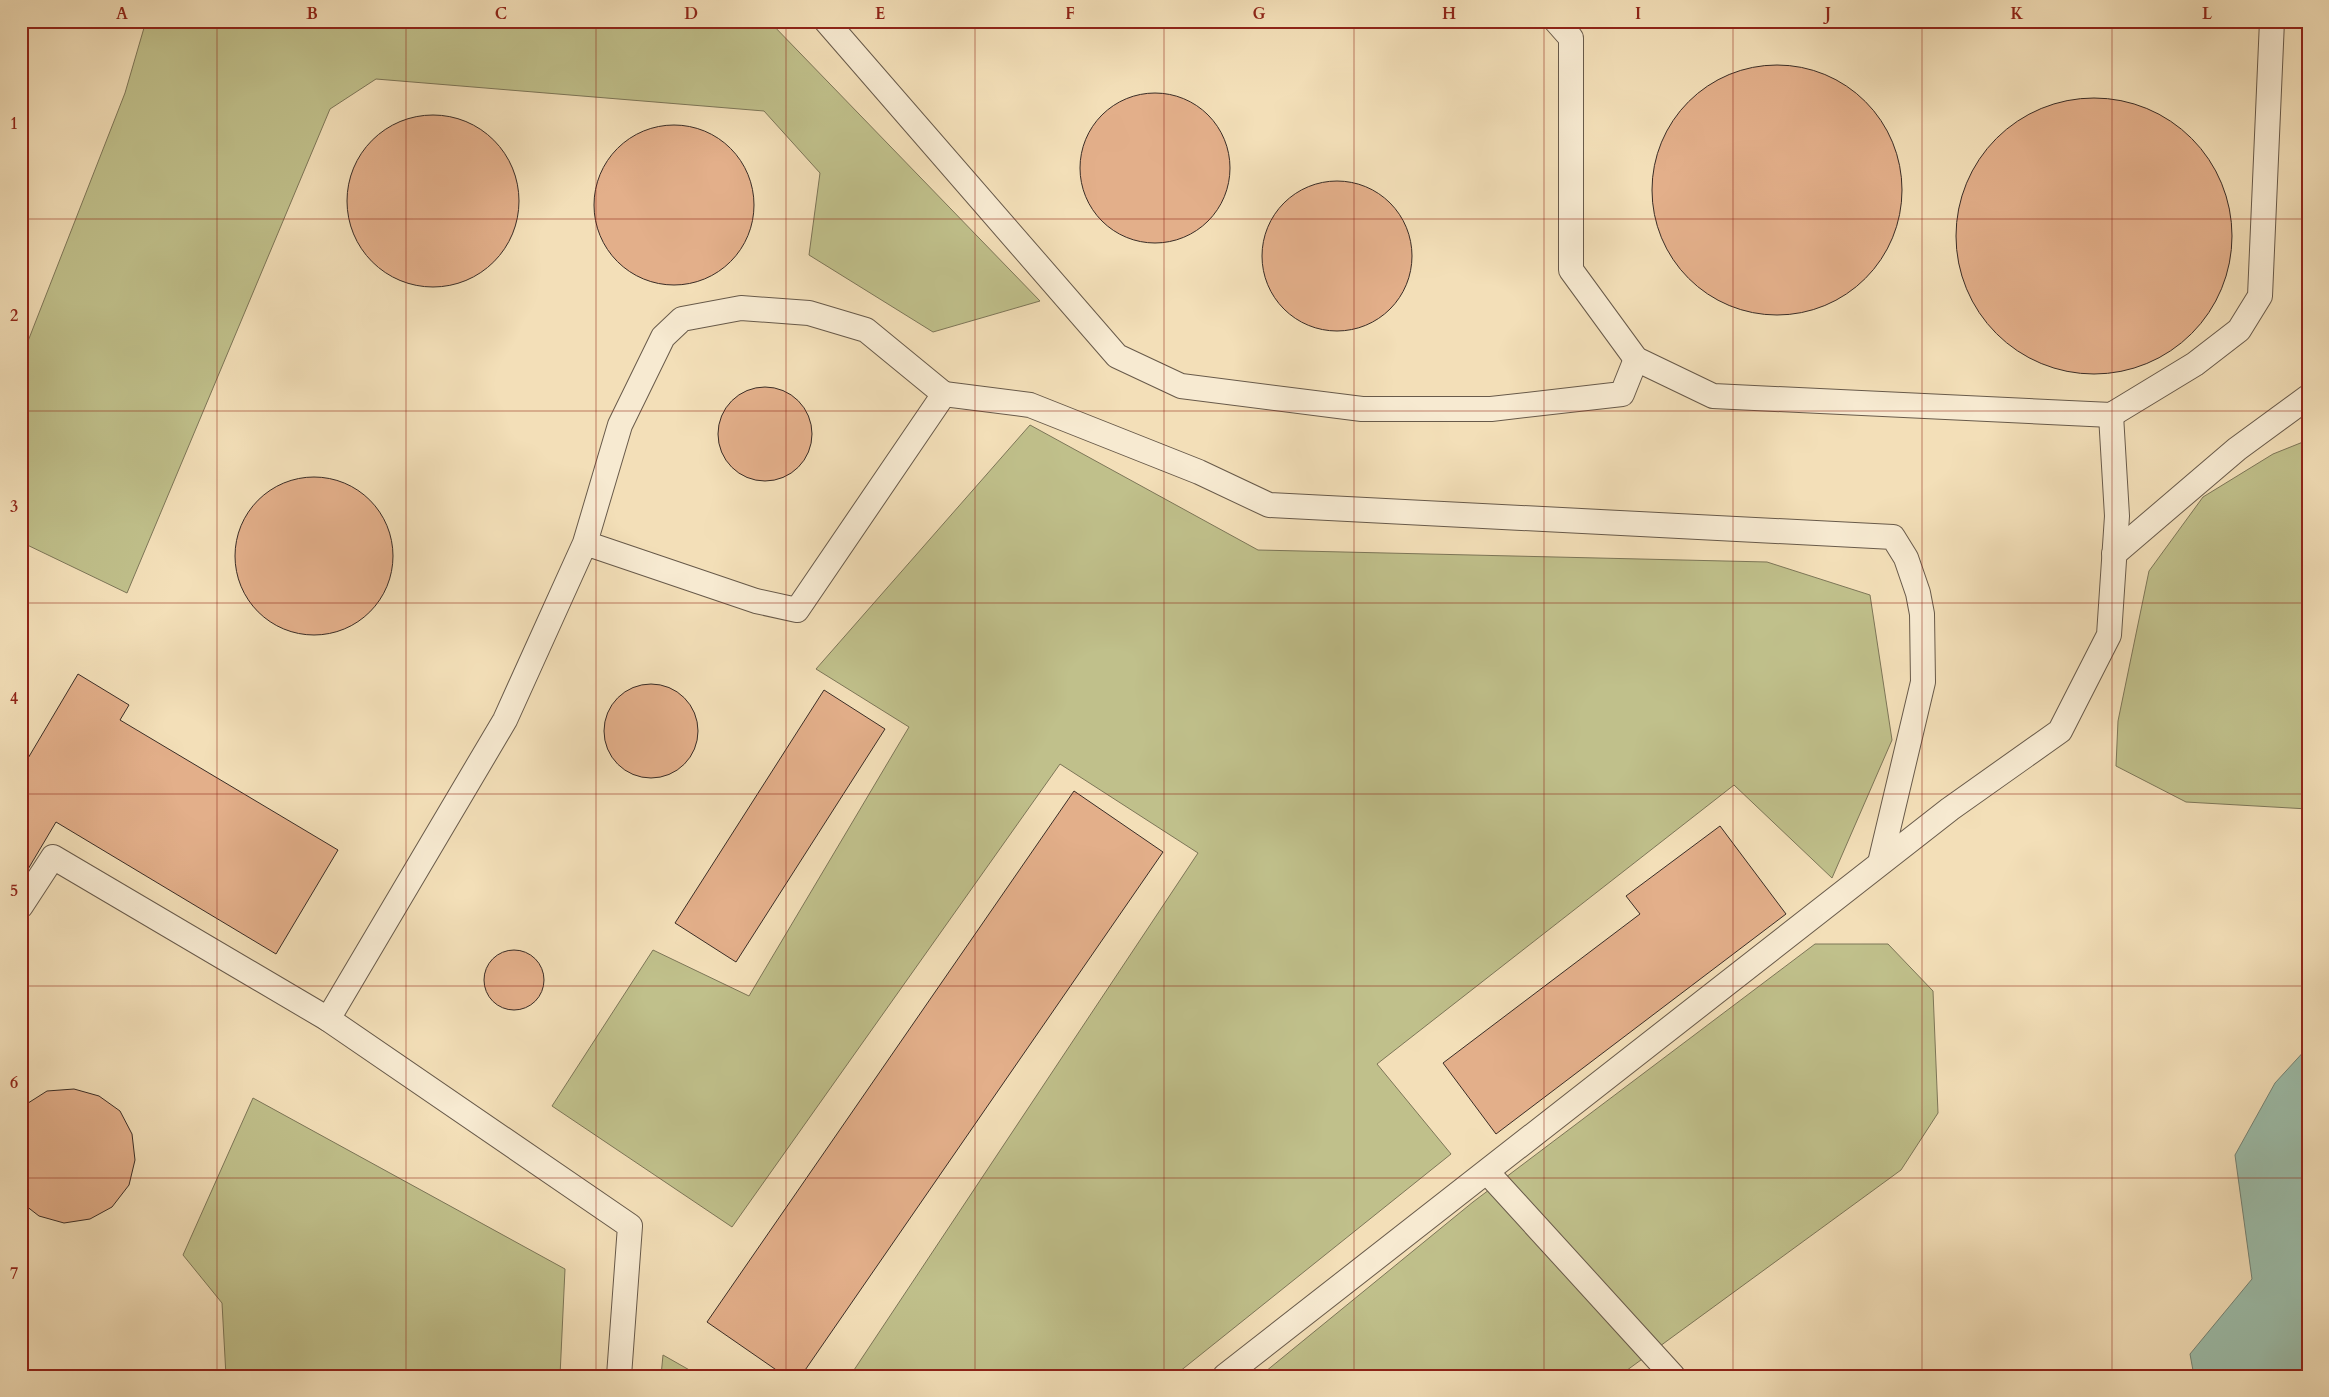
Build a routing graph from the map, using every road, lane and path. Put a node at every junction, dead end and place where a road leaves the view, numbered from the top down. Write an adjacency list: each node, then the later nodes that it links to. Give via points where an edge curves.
1 (826, 21): 4 (lane, via 1117,356 1181,386 1362,409 1491,409 1622,394)
2 (1556, 21): 4 (lane, via 1571,38 1571,270)
3 (2272, 21): 7 (lane, via 2260,296 2239,330 2195,364)
4 (1636, 359): 7 (lane, via 1713,396)
5 (944, 394): 8 (lane, via 797,610 756,601); 8 (lane, via 866,330 809,313 741,308 682,319 663,336 620,425); 10 (lane, via 1030,405 1199,472 1269,505 1893,537 1906,558 1918,593 1922,614 1923,682)
6 (2308, 397): 9 (lane, via 2237,449)
7 (2111, 415): 9 (lane, via 2117,516)
8 (585, 543): 12 (lane, via 505,720)
9 (2114, 554): 10 (lane, via 2110,635 2060,731)
10 (1880, 863): 13 (lane)
11 (21, 906): 12 (lane, via 53,857)
12 (328, 1019): 14 (lane, via 630,1226)
13 (1487, 1172): 15 (lane); 16 (lane)
14 (619, 1376)
15 (1225, 1376)
16 (1673, 1376)

